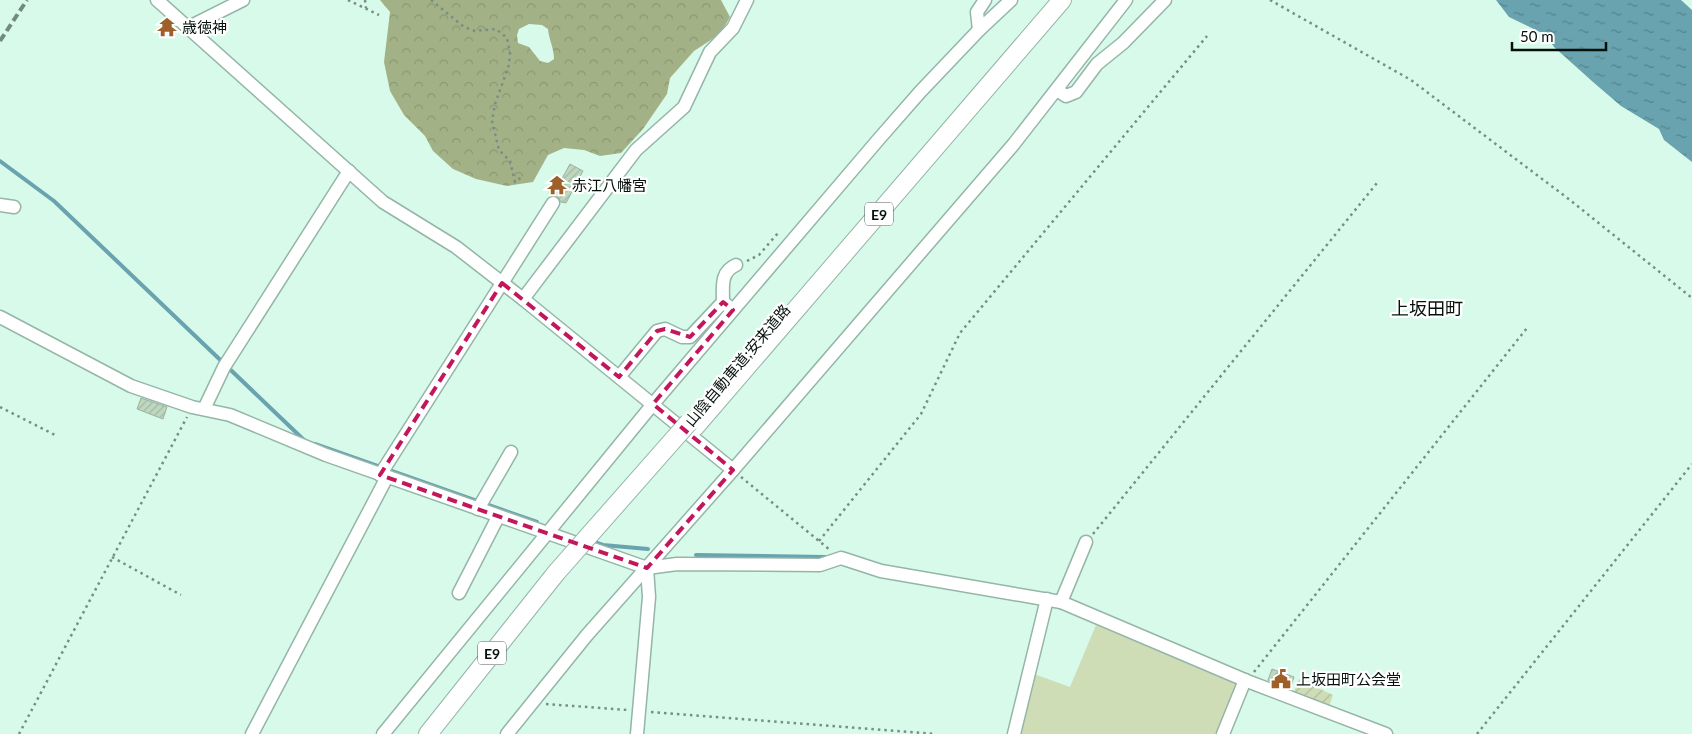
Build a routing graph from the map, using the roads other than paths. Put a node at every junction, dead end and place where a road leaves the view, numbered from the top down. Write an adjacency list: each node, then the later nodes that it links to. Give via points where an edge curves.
1 (157, 0): 10 (street)
2 (243, 0): 10 (street)
3 (747, 0): 19 (street, via 734,28 710,52 684,107 636,150)
4 (985, 0): 11 (street, via 977,12)
5 (1012, 0): 11 (street)
6 (1051, 0): 25 (highway, 山陰自動車道;安来道路 / E9, via 892,183)
7 (1062, 0): 25 (highway, 山陰自動車道;安来道路 / E9)
8 (1126, 0): 12 (street)
9 (1165, 0): 12 (street, via 1124,43 1097,64 1076,92 1066,96)
10 (188, 28): 13 (street)
11 (979, 30): 20 (street)
12 (1057, 90): 27 (street)
13 (349, 171): 18 (street, via 383,202 456,248); 24 (street)
14 (553, 203): 18 (street)
15 (0, 205): 16 (street)
16 (14, 207)
17 (736, 265): 20 (street, via 724,275)
18 (502, 283): 19 (street); 28 (street)
19 (523, 299): 22 (street)
20 (728, 306): 22 (street, via 690,338 682,338 665,329 657,331); 23 (street)
21 (0, 317): 24 (street, via 131,386)
22 (619, 377): 23 (street)
23 (652, 404): 27 (street); 31 (street)
24 (198, 408): 28 (street, via 230,415 326,455)
25 (692, 425): 34 (highway, 山陰自動車道;安来道路 / E9, bridge)
26 (511, 452): 29 (street)
27 (733, 470): 33 (street)
28 (384, 472): 29 (street); 39 (street)
29 (480, 505): 30 (street)
30 (498, 516): 31 (street); 35 (street)
31 (546, 534): 33 (street); 40 (street)
32 (1086, 542): 37 (street)
33 (647, 568): 36 (street, via 677,564 820,565 841,558 881,571); 43 (street); 44 (street, via 649,596)
34 (561, 576): 41 (highway, 山陰自動車道;安来道路 / E9); 42 (highway, 山陰自動車道;安来道路 / E9)
35 (458, 593)
36 (1048, 599): 37 (street); 45 (street)
37 (1061, 602): 38 (street)
38 (1246, 680): 46 (street); 47 (street)
39 (252, 734)
40 (383, 734)
41 (428, 734)
42 (440, 734)
43 (506, 734)
44 (637, 734)
45 (1014, 734)
46 (1223, 734)
47 (1386, 734)

